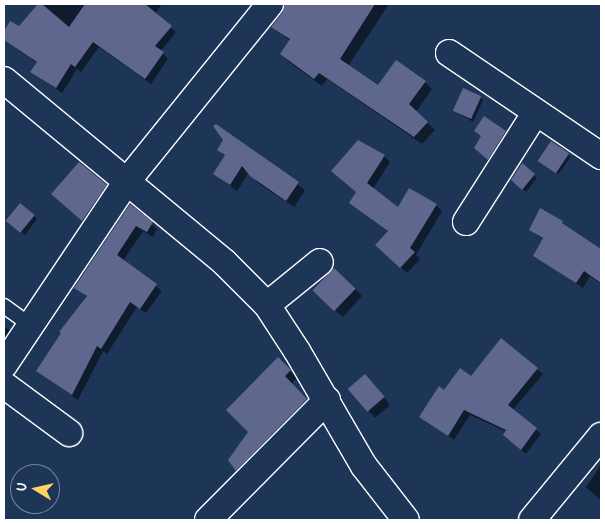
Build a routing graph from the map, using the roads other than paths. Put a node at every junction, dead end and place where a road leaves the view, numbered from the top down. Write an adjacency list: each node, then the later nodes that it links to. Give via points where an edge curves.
1 (270, 4): 6 (street)
2 (449, 53): 4 (street)
3 (4, 80): 6 (street)
4 (536, 112): 5 (street); 7 (street)
5 (601, 156)
6 (128, 180): 9 (street, via 224,262); 11 (street)
7 (466, 222)
8 (320, 262): 9 (street)
9 (266, 305): 14 (street)
10 (4, 306): 11 (lane)
11 (30, 325): 12 (street)
12 (4, 365)
13 (4, 384): 15 (street)
14 (327, 400): 17 (street); 18 (street, via 364,466)
15 (70, 433)
16 (601, 436): 19 (street)
17 (208, 520)
18 (406, 520)
19 (532, 520)

